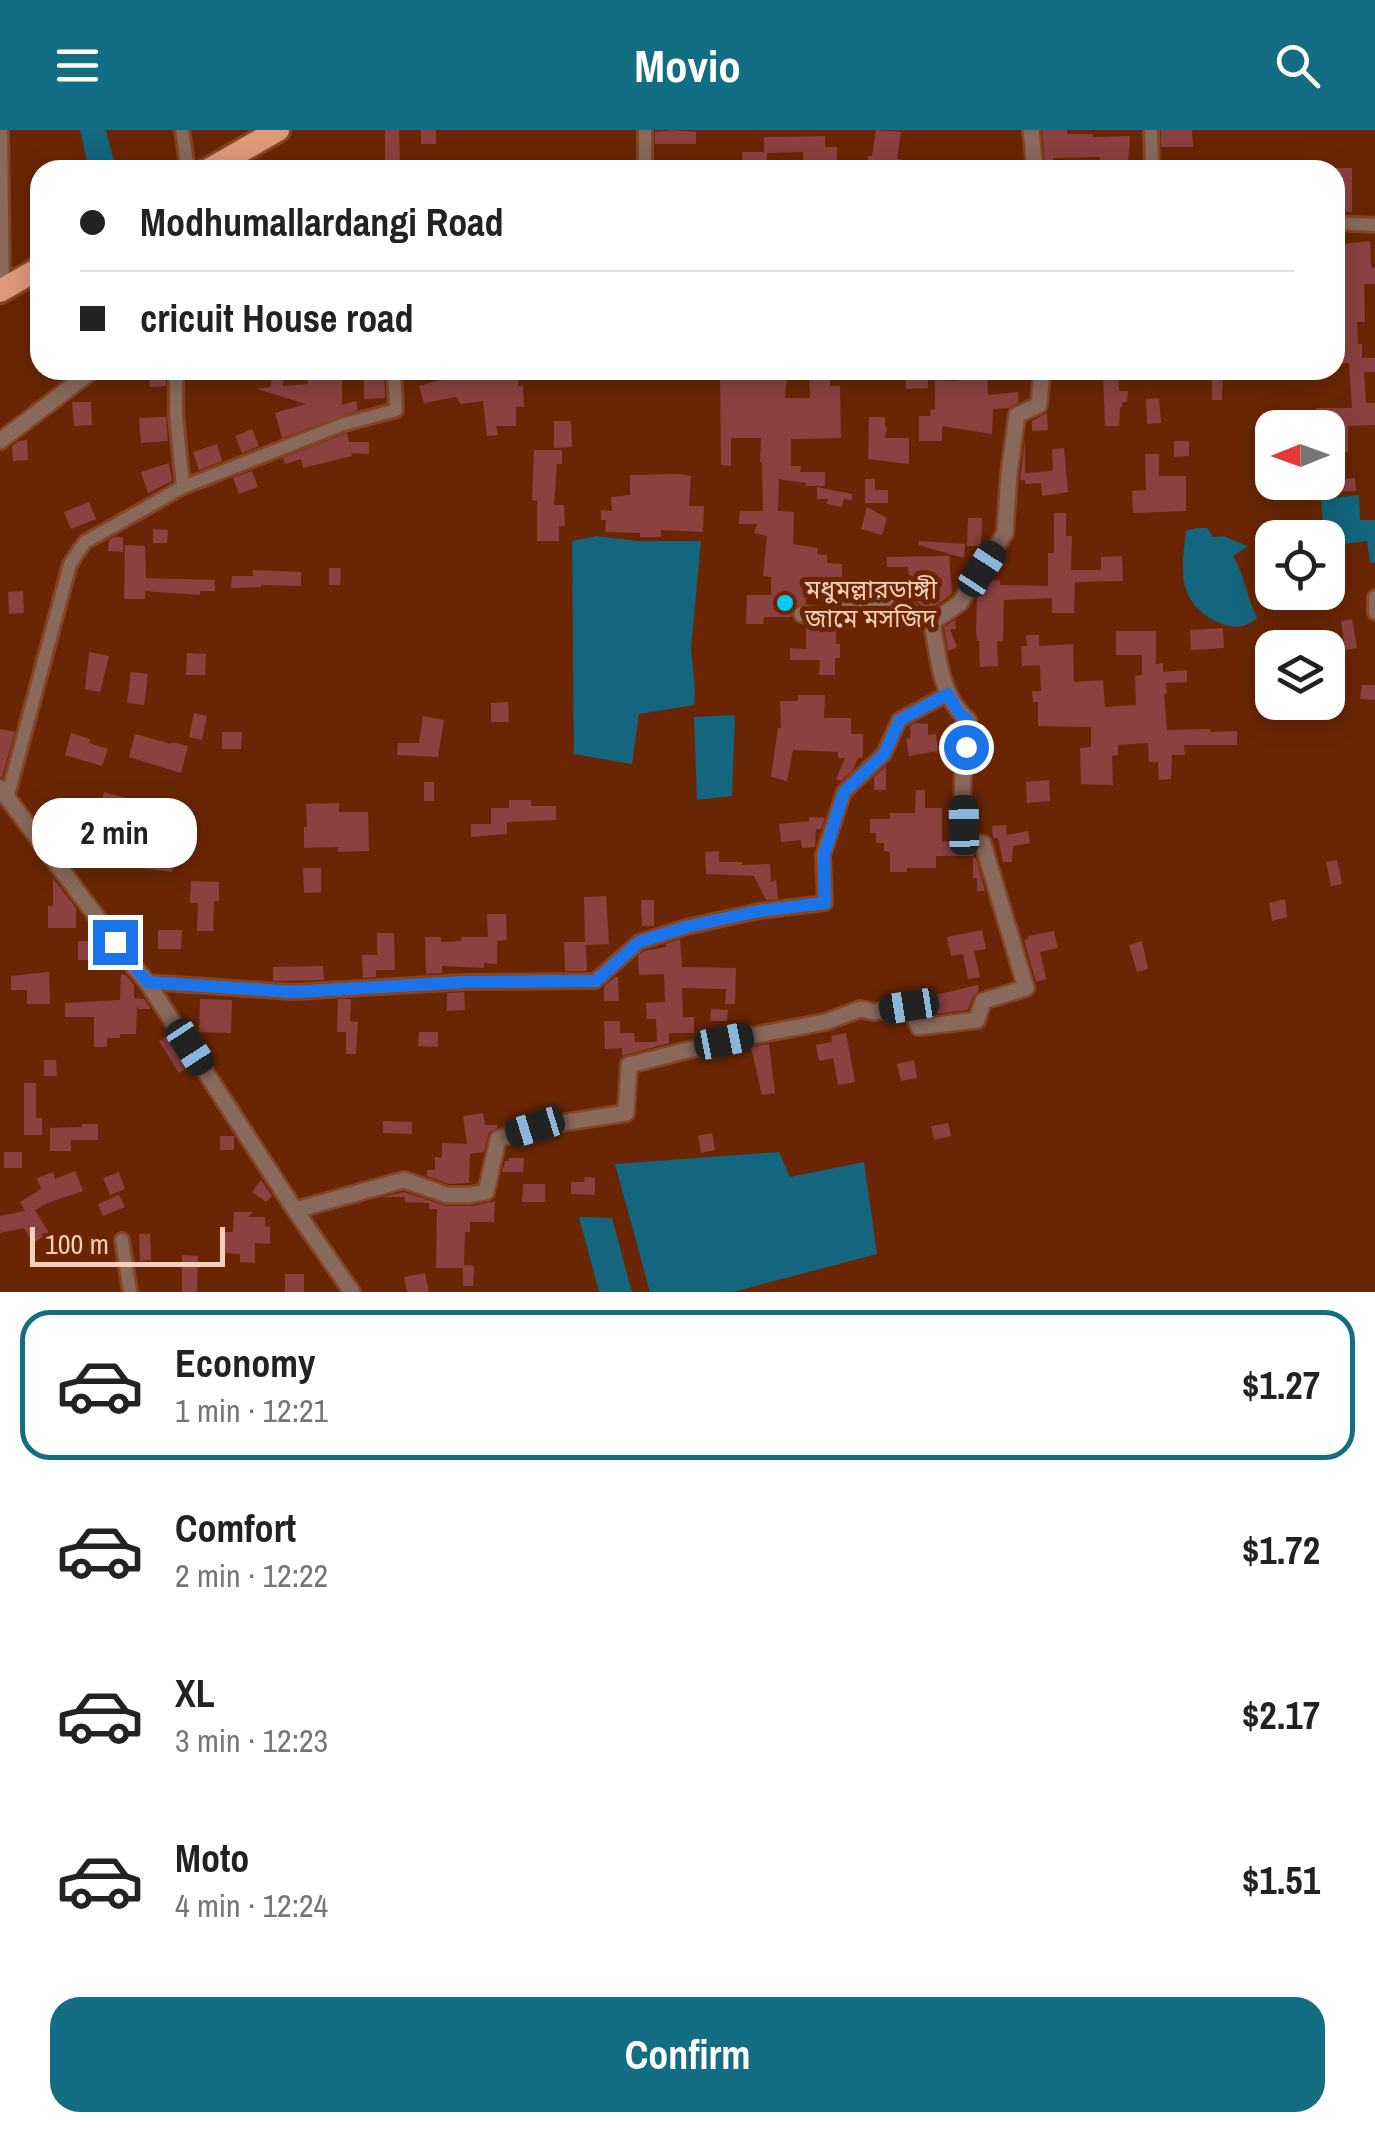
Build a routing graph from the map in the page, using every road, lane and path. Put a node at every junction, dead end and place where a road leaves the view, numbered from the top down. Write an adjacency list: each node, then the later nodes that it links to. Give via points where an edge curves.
1 (1, 130): 15 (street)
2 (182, 130): 7 (street)
3 (278, 130): 8 (highway)
4 (645, 130): 9 (street)
5 (1031, 130): 10 (street)
6 (1151, 130): 11 (street)
7 (186, 160)
8 (226, 160)
9 (645, 160)
10 (1034, 160)
11 (1152, 160)
12 (1345, 224): 13 (street)
13 (1375, 225)
14 (30, 274): 15 (highway)
15 (2, 290)
16 (80, 380): 20 (street)
17 (176, 380): 21 (street)
18 (394, 380): 21 (street, via 396,410)
19 (1041, 380): 25 (street, via 1039,404 1018,415 1006,533 960,602)
20 (0, 440)
21 (183, 488): 27 (street, via 85,542 70,564)
22 (1375, 597): 23 (street)
23 (1375, 613)
24 (802, 614): 25 (street, via 844,619 844,600 866,600 906,607)
25 (932, 622): 26 (street)
26 (948, 694): 30 (street, via 900,720 884,754 844,792 824,855 825,903 740,915 639,942 596,981 293,992); 31 (street, via 968,720 964,825 968,840 984,844 1026,988 983,1001 977,1020 920,1028 909,1006 861,1009 629,1065 626,1113 498,1138 486,1192 447,1196 404,1180)
27 (4, 793): 29 (street)
28 (141, 845): 29 (street, via 83,838)
29 (55, 862): 30 (street)
30 (147, 982): 31 (street)
31 (295, 1210): 34 (street)
32 (122, 1240): 33 (street)
33 (130, 1292)
34 (352, 1292)

